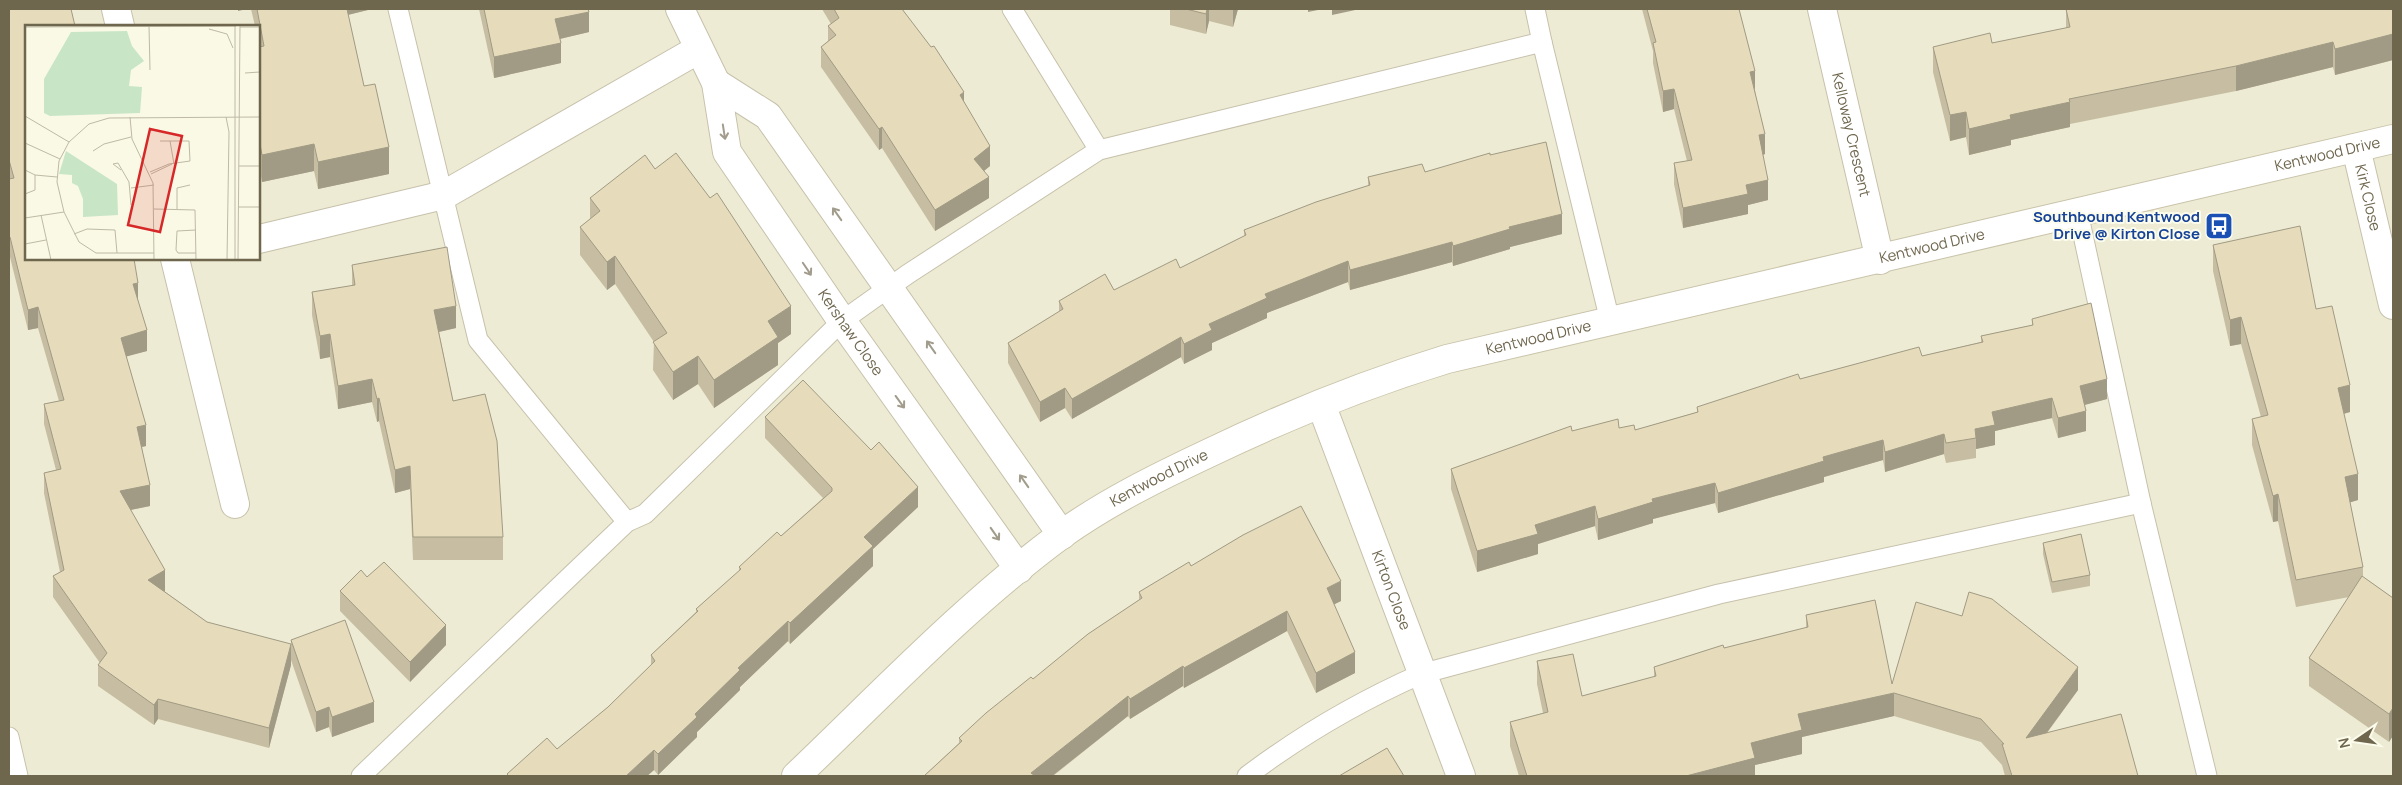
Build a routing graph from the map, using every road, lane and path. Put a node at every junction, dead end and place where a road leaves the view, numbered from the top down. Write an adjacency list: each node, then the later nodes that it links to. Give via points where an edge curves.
1 (116, 9): 7 (street)
2 (398, 9): 14 (lane)
3 (680, 9): 9 (street, Kershaw Close)
4 (1012, 9): 13 (lane)
5 (1535, 9): 8 (lane)
6 (1822, 9): 18 (street, Kelloway Crescent)
7 (120, 25)
8 (1542, 42): 13 (lane); 22 (lane)
9 (699, 49): 10 (street, Kershaw Close); 14 (street)
10 (716, 83): 19 (street, one-way to 10, via 768,116); 21 (street, Kershaw Close, one-way to 21, via 727,152)
11 (2393, 139): 12 (street, Kentwood Drive)
12 (2356, 148): 15 (street, Kentwood Drive); 20 (street, Kirk Close)
13 (1099, 150): 19 (lane)
14 (444, 194): 16 (street); 26 (lane, via 478,340)
15 (2078, 212): 18 (street, Kentwood Drive); 24 (lane)
16 (260, 239)
17 (175, 260): 25 (street)
18 (1880, 260): 22 (street, Kentwood Drive)
19 (889, 287): 21 (lane); 27 (street, one-way to 19)
20 (2393, 305)
21 (842, 321): 26 (lane, via 645,514); 28 (street, Kershaw Close, one-way to 28)
22 (1610, 321): 23 (street, Kentwood Drive, via 1447,359 1384,378)
23 (1321, 404): 27 (street, Kentwood Drive, via 1117,498); 29 (street, Kirton Close)
24 (2141, 503): 29 (lane, via 1719,594); 36 (lane)
25 (235, 504)
26 (627, 522): 32 (lane)
27 (1062, 535): 28 (street, Kentwood Drive)
28 (1019, 569): 33 (street, Kentwood Drive, via 970,609)
29 (1421, 674): 34 (lane, via 1391,687 1288,745); 35 (street, Kirton Close)
30 (9, 737): 31 (lane)
31 (18, 776)
32 (361, 776)
33 (796, 776)
34 (1247, 776)
35 (1461, 776)
36 (2207, 776)

